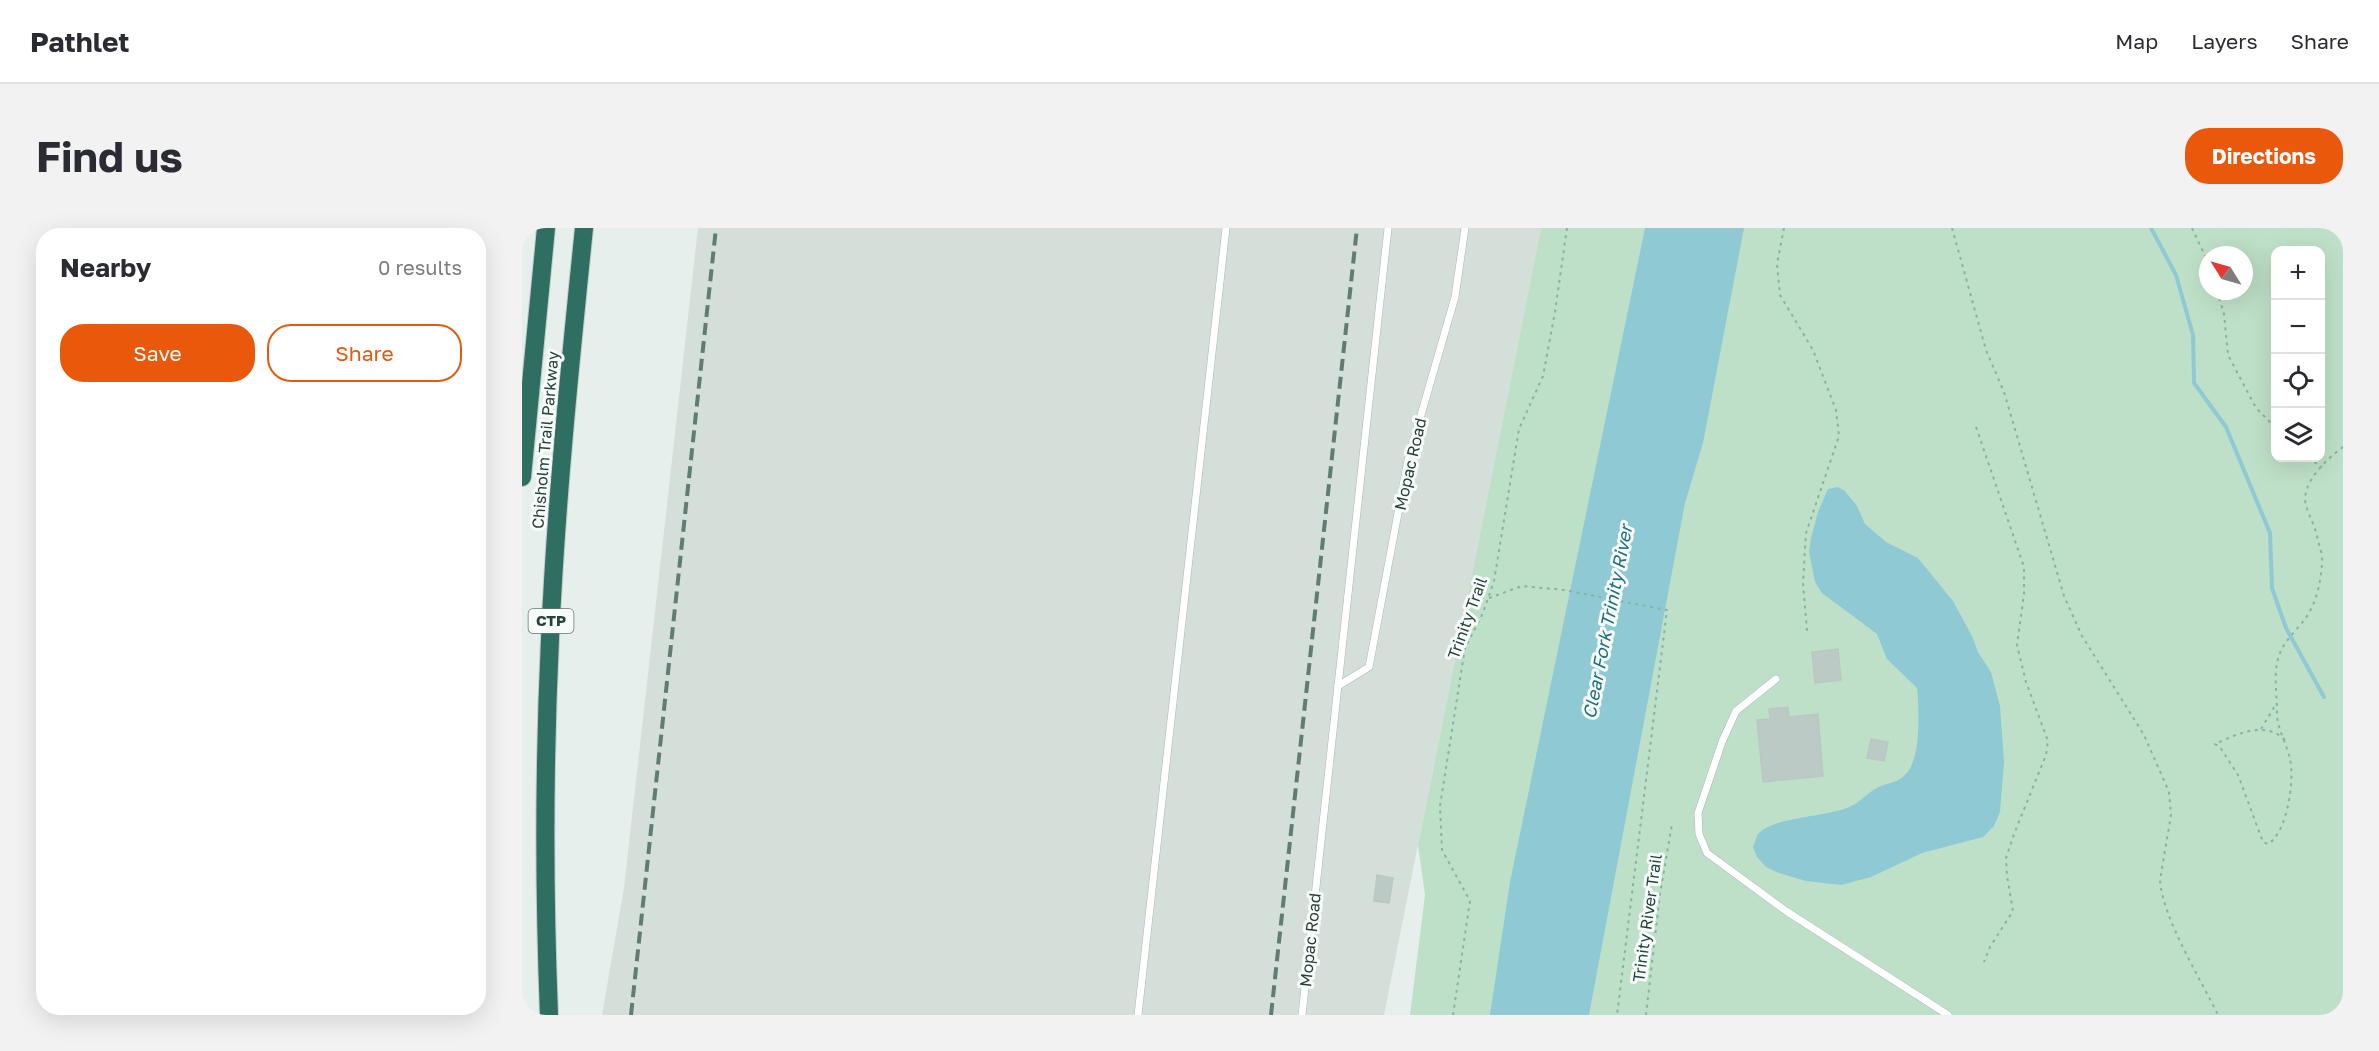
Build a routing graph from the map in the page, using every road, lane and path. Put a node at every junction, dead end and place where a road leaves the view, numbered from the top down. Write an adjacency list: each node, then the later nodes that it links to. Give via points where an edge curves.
1 (546, 228): 17 (highway, Chisholm Trail Parkway)
2 (584, 228): 27 (highway, Chisholm Trail Parkway / CTP, via 550,637 546,881)
3 (1226, 228): 28 (lane)
4 (1388, 228): 21 (lane, Mopac Road)
5 (1465, 228): 21 (lane, Mopac Road, via 1455,297 1408,460 1368,668)
6 (1567, 228): 18 (path, Trinity Trail, via 1543,376 1519,429)
7 (1784, 228): 19 (path, via 1777,264 1780,295 1813,350 1836,410 1839,436 1806,534 1803,583)
8 (1952, 228): 34 (path, via 2064,596 2082,636 2144,735 2169,792 2171,815 2161,891)
9 (2192, 228): 10 (path)
10 (2200, 246)
11 (2220, 300): 12 (path, via 2228,355 2256,408)
12 (2271, 423)
13 (1977, 427): 26 (path, via 2024,567 2017,645 2048,741 2044,762 2006,858 2013,911)
14 (2343, 447): 16 (path)
15 (2314, 462): 16 (path)
16 (2322, 467): 22 (path, via 2308,484 2305,503 2323,561 2317,594 2278,658)
17 (522, 477)
18 (1488, 598): 30 (path, Trinity Trail, via 1465,648 1440,806 1442,850 1470,901); 31 (path, via 1522,586 1667,610)
19 (1807, 631)
20 (1776, 679): 33 (lane, via 1736,711 1722,742 1698,813 1699,834 1707,853 1786,911)
21 (1338, 686): 29 (lane, Mopac Road)
22 (2277, 702): 23 (path); 24 (path, via 2277,718)
23 (2261, 729): 24 (path, via 2275,731); 24 (path, via 2215,744 2238,775 2259,835 2268,844 2281,829 2290,788 2291,762)
24 (2285, 740)
25 (1672, 824): 32 (path, Trinity River Trail)
26 (1984, 962)
27 (549, 1015)
28 (1138, 1015)
29 (1302, 1015)
30 (1453, 1015)
31 (1617, 1015)
32 (1646, 1015)
33 (1948, 1015)
34 (2218, 1015)

